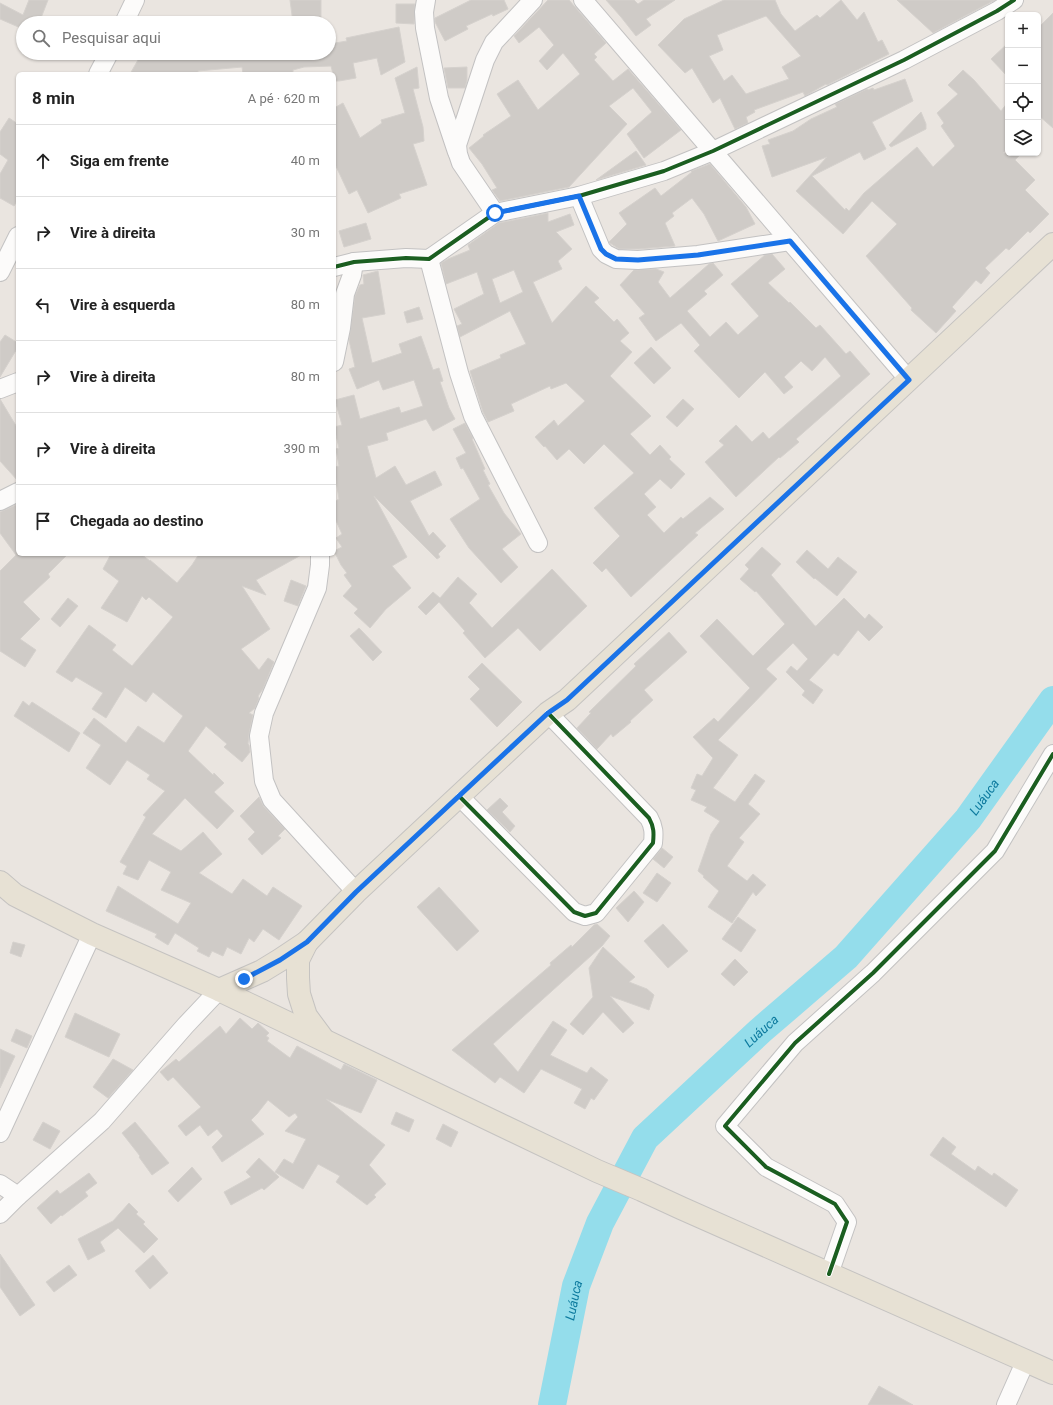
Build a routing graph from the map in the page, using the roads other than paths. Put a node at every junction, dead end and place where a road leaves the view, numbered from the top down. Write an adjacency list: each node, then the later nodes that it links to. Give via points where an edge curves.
1 (135, 0): 6 (street)
2 (426, 0): 10 (street, via 425,28 438,98)
3 (533, 0): 10 (street, via 494,42 485,60 457,145)
4 (583, 0): 9 (street)
5 (1014, 0): 9 (street, via 904,60)
6 (127, 16)
7 (105, 60): 8 (street)
8 (99, 72)
9 (713, 151): 11 (street, via 664,170); 14 (street)
10 (458, 154): 12 (street, via 461,163)
11 (579, 196): 12 (street); 14 (street, via 601,249 616,259 638,260 698,255)
12 (495, 213): 16 (street)
13 (16, 240): 19 (street)
14 (790, 241): 21 (street)
15 (1053, 244): 21 (main road)
16 (429, 259): 17 (street); 26 (street, via 473,416)
17 (354, 262): 18 (street); 20 (street, via 345,294)
18 (336, 266)
19 (0, 272)
20 (336, 352)
21 (909, 380): 28 (main road, via 567,700)
22 (16, 383): 23 (street)
23 (0, 389)
24 (16, 493): 25 (street)
25 (0, 501)
26 (538, 543)
27 (320, 556): 32 (street, via 317,588 264,712 258,736 264,781 272,800)
28 (548, 713): 30 (main road); 30 (street, via 649,818 653,826 653,843 596,913 585,916 574,912)
29 (1053, 754): 41 (street, via 995,852 873,974 795,1043 726,1126 766,1167 835,1204 847,1222)
30 (459, 796): 32 (main road)
31 (0, 882): 33 (main road, via 15,894)
32 (356, 892): 34 (main road)
33 (92, 934): 35 (main road); 37 (street)
34 (307, 942): 35 (main road, via 262,971); 36 (main road, via 298,960 299,994 306,1016)
35 (219, 990): 36 (main road); 39 (street, via 102,1121)
36 (323, 1040): 41 (main road, via 597,1171)
37 (0, 1133)
38 (0, 1184): 39 (street)
39 (18, 1196): 40 (street)
40 (0, 1214)
41 (829, 1274): 42 (main road)
42 (1026, 1360): 43 (main road); 44 (street)
43 (1053, 1373)
44 (1006, 1405)

